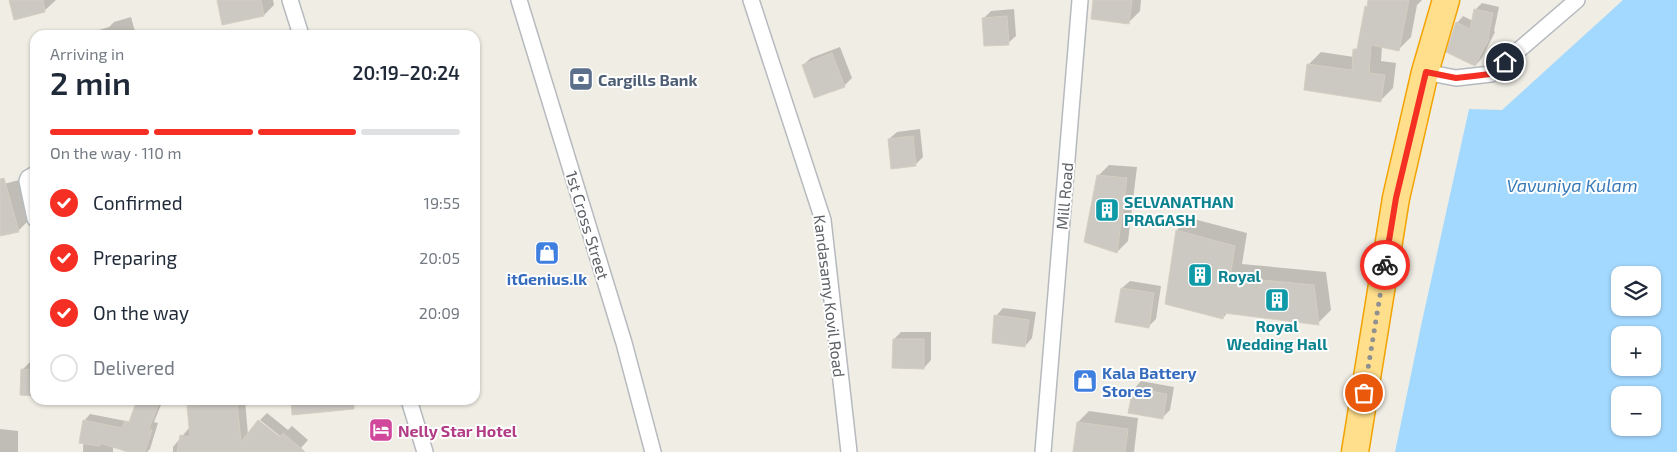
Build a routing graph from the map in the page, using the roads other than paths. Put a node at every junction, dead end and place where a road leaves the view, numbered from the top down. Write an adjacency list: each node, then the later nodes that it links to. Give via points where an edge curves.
1 (290, 0): 7 (street)
2 (519, 0): 13 (street, 1st Cross Street, via 624,343)
3 (751, 0): 14 (street, Kandasamy Kovil Road, via 823,220)
4 (1080, 0): 15 (street, Mill Road)
5 (1446, 0): 8 (highway)
6 (1577, 0): 8 (street, via 1490,74 1456,78)
7 (299, 30)
8 (1426, 72): 16 (highway, via 1396,198)
9 (30, 177): 10 (street, via 27,181)
10 (30, 196)
11 (411, 405): 12 (street)
12 (425, 452)
13 (653, 452)
14 (849, 452)
15 (1042, 452)
16 (1355, 452)

